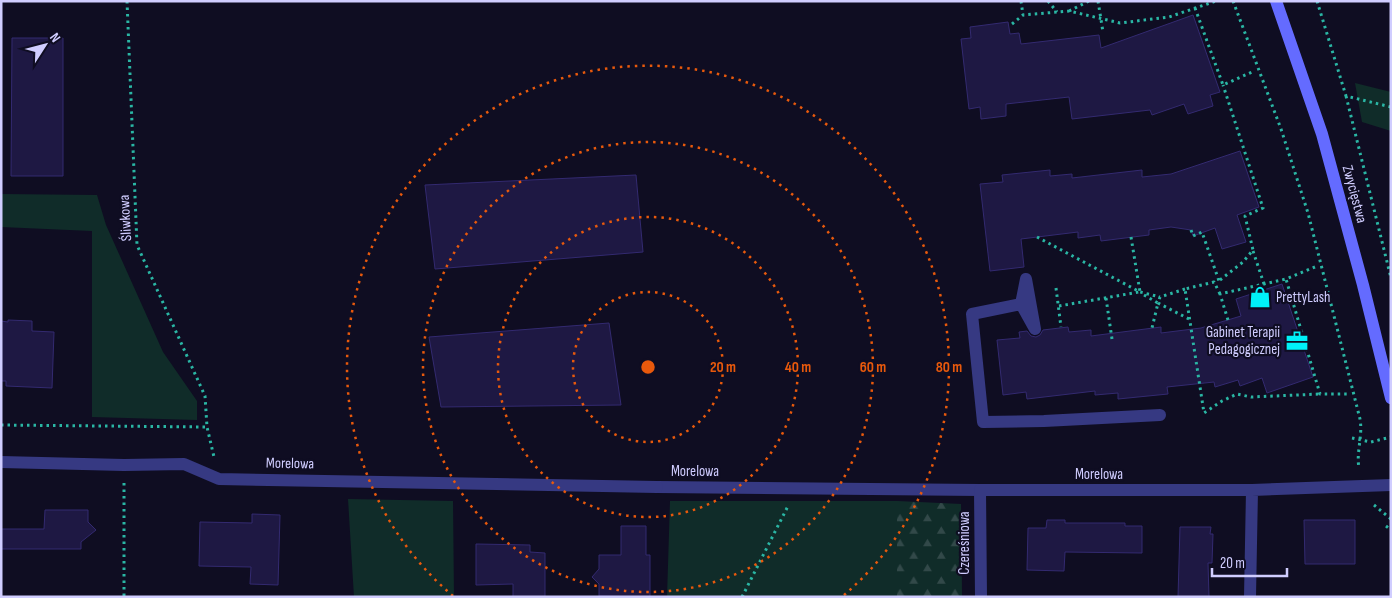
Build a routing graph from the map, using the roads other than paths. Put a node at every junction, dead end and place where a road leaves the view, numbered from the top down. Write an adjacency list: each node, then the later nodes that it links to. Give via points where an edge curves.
1 (1276, 1): 3 (main road, Zwycięstwa, via 1322,134)
2 (1021, 304): 4 (street, via 972,314 983,422)
3 (1391, 398)
4 (1160, 415)
5 (1, 462): 7 (street, Morelowa, via 184,464 219,479)
6 (1391, 485): 8 (street, Morelowa)
7 (980, 490): 8 (street, Morelowa); 9 (street, Czereśniowa)
8 (1252, 490): 10 (street)
9 (980, 597)
10 (1250, 597)

